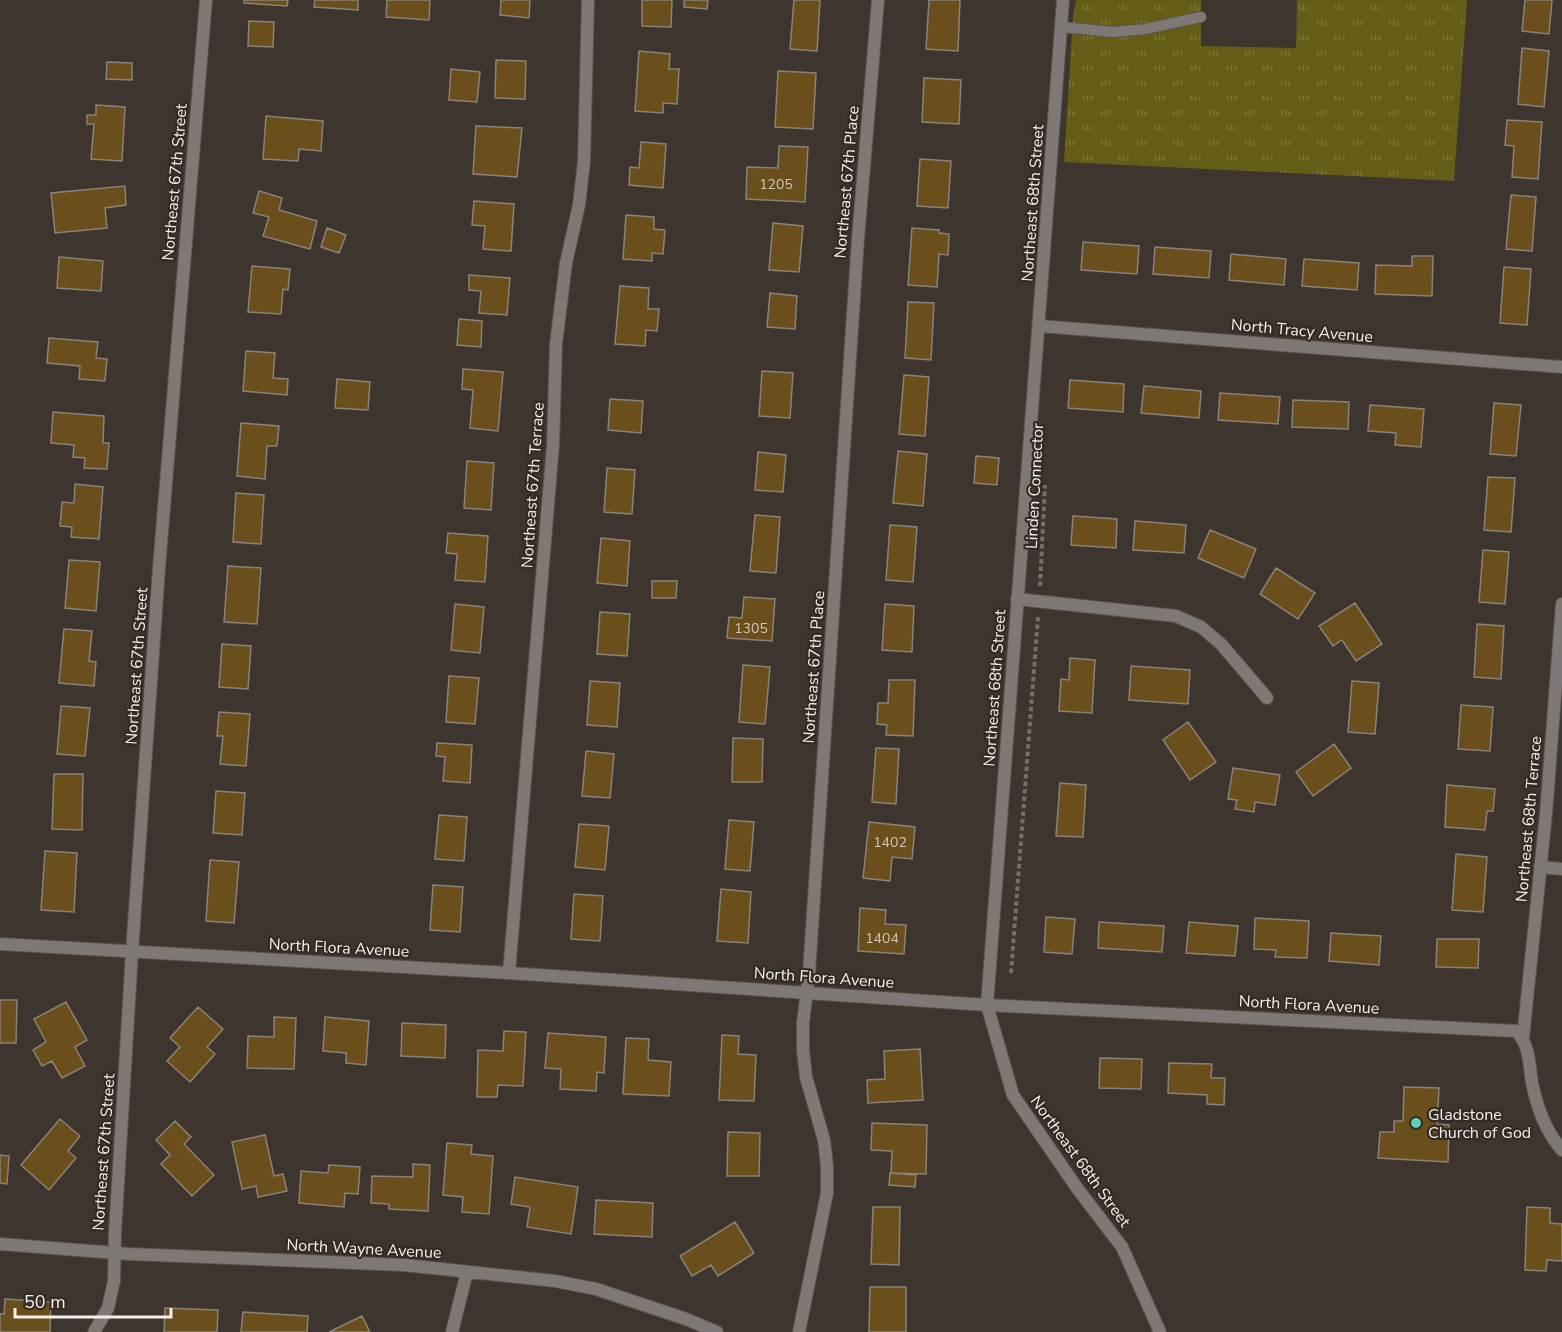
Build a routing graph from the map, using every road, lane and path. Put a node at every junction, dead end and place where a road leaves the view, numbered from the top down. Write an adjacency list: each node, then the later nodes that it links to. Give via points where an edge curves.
1 (206, 0): 17 (street, Northeast 67th Street)
2 (588, 0): 18 (street, Northeast 67th Terrace, via 584,161 556,344 553,445)
3 (878, 0): 20 (street, Northeast 67th Place, via 858,239)
4 (1063, 0): 6 (street, Northeast 68th Street)
5 (1201, 17): 6 (lane, via 1113,32)
6 (1061, 27): 7 (street, Northeast 68th Street)
7 (1039, 326): 8 (street, North Tracy Avenue); 10 (street, Northeast 68th Street)
8 (1562, 367)
9 (1045, 484): 11 (path, Linden Connector)
10 (1017, 599): 11 (street); 21 (street, Northeast 68th Street)
11 (1039, 602): 13 (street, via 1176,616 1193,623 1221,644); 19 (path, Linden Connector)
12 (1562, 604): 14 (street, Northeast 68th Terrace)
13 (1267, 698)
14 (1540, 867): 15 (street); 22 (street, Northeast 68th Terrace)
15 (1562, 869)
16 (0, 944): 17 (street, North Flora Avenue)
17 (132, 952): 18 (street, North Flora Avenue); 25 (street, Northeast 67th Street)
18 (509, 973): 20 (street, North Flora Avenue)
19 (1011, 973)
20 (808, 992): 21 (street, North Flora Avenue); 30 (street, Northeast 67th Place, via 803,1023 806,1077 828,1166 827,1193)
21 (987, 1005): 22 (street, North Flora Avenue, via 1516,1031); 31 (street, Northeast 68th Street, via 1013,1095 1122,1247)
22 (1523, 1038): 23 (street, via 1541,1114)
23 (1562, 1150)
24 (0, 1244): 25 (street, North Wayne Avenue)
25 (114, 1253): 26 (street, North Wayne Avenue, via 404,1265); 27 (street, Northeast 67th Street, via 114,1281 108,1308)
26 (467, 1272): 28 (street); 29 (street, North Wayne Avenue, via 596,1289)
27 (94, 1332)
28 (452, 1332)
29 (717, 1332)
30 (799, 1332)
31 (1160, 1332)

